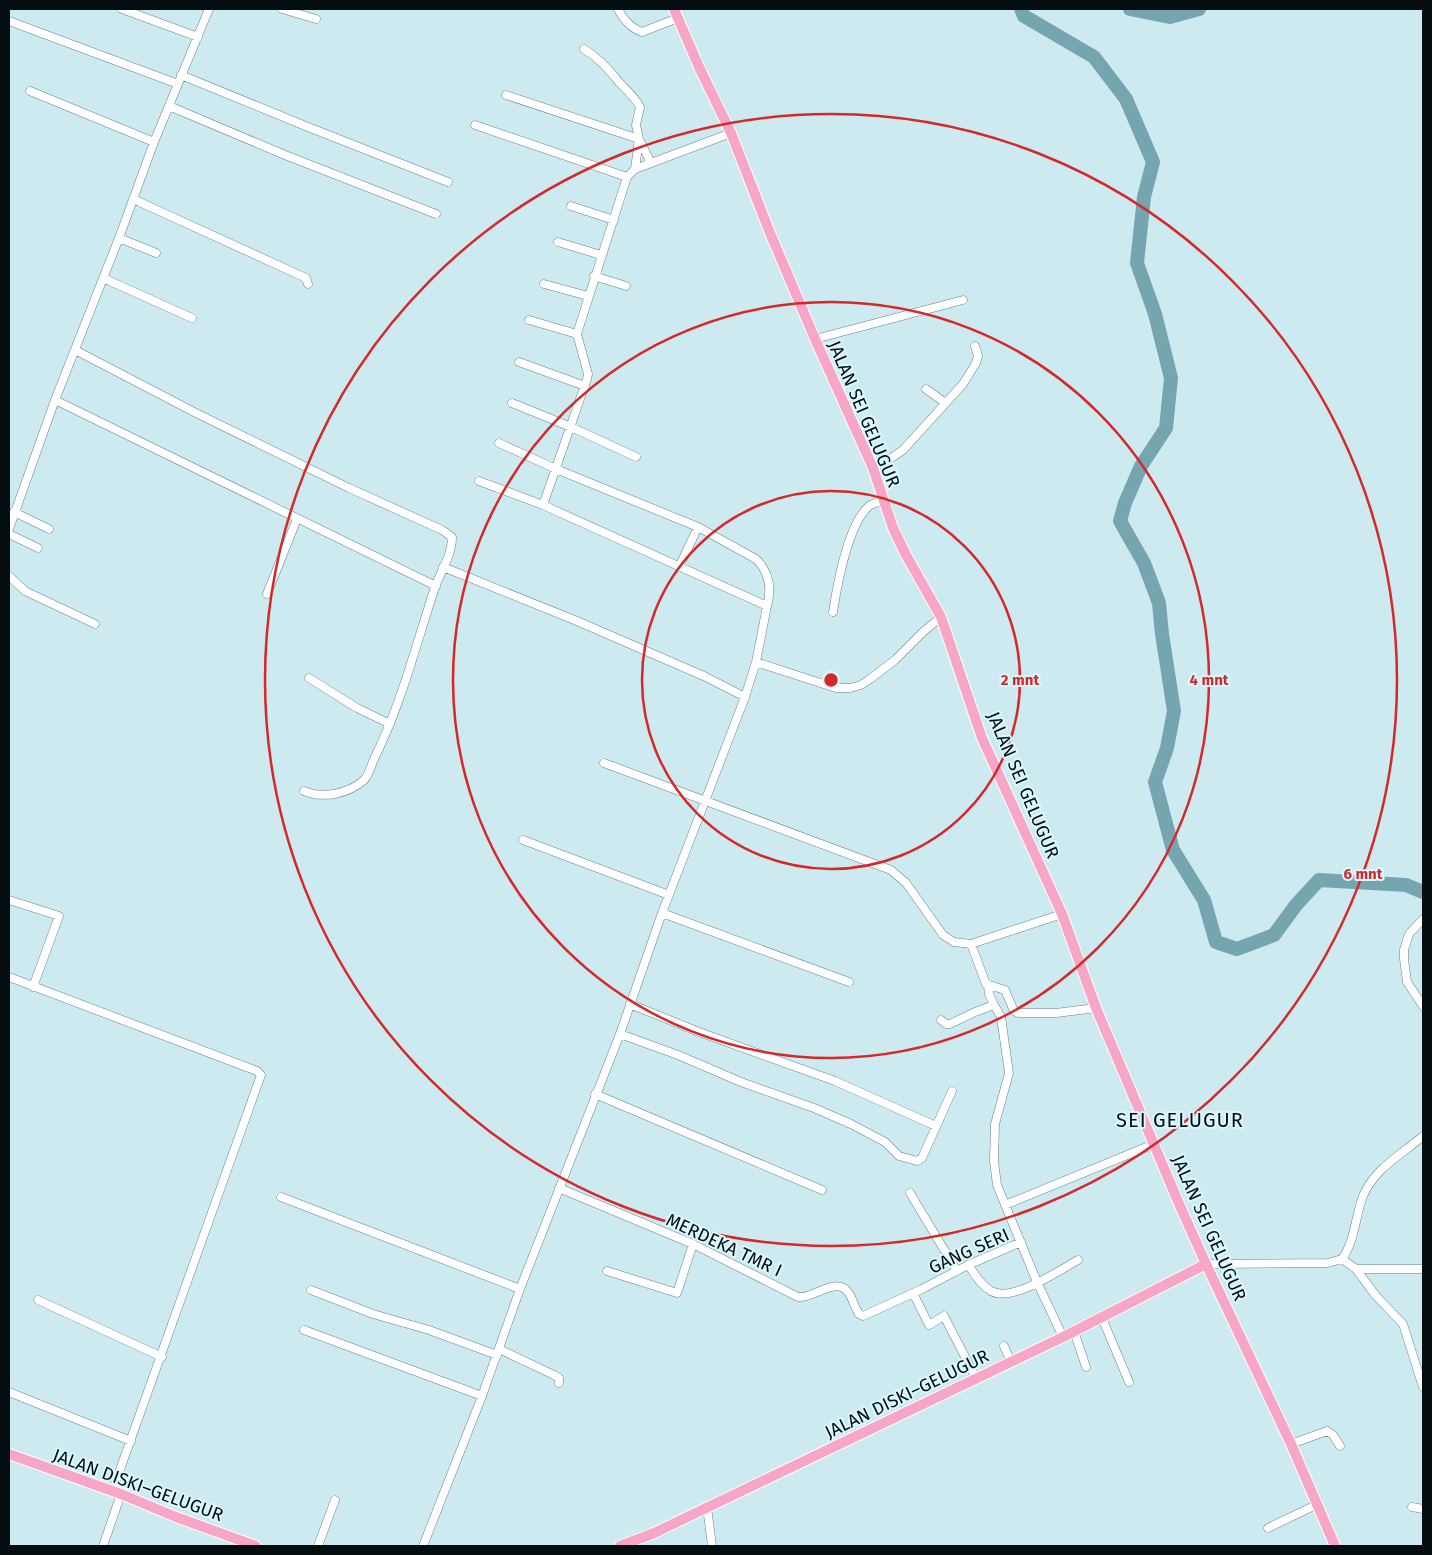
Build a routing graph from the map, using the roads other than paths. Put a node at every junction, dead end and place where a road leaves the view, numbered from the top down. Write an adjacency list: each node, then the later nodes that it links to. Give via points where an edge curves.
1 (122, 9): 8 (street)
2 (209, 9): 8 (street)
3 (282, 9): 6 (street)
4 (618, 9): 5 (street, via 642,32)
5 (676, 14): 16 (main road, JALAN SEI GELUGUR)
6 (316, 19)
7 (9, 21): 11 (street)
8 (198, 37): 10 (street)
9 (584, 49): 17 (street, via 594,54 635,98 641,110 636,125)
10 (182, 74): 11 (street); 22 (street)
11 (178, 84): 14 (street)
12 (30, 91): 18 (street)
13 (506, 95): 17 (street)
14 (169, 106): 18 (street); 25 (street)
15 (475, 125): 21 (street)
16 (731, 133): 19 (street); 41 (main road, JALAN SEI GELUGUR)
17 (639, 139): 19 (street); 20 (street)
18 (154, 142): 23 (street)
19 (651, 163): 20 (street)
20 (635, 169): 21 (street)
21 (627, 177): 26 (street)
22 (448, 182)
23 (133, 199): 27 (street); 33 (street, via 306,278)
24 (571, 206): 26 (street)
25 (436, 214)
26 (614, 220): 30 (street)
27 (119, 238): 29 (street); 32 (street)
28 (558, 242): 30 (street)
29 (156, 253)
30 (601, 255): 31 (street)
31 (594, 276): 35 (street); 36 (street)
32 (103, 278): 38 (street); 43 (street)
33 (308, 284)
34 (544, 284): 36 (street)
35 (626, 286)
36 (588, 296): 40 (street)
37 (964, 300): 41 (street)
38 (192, 318)
39 (529, 320): 40 (street)
40 (577, 334): 45 (street, via 588,374)
41 (815, 339): 53 (main road, JALAN SEI GELUGUR)
42 (975, 346): 48 (street, via 976,363)
43 (75, 350): 47 (street); 65 (street, via 196,413 450,534 452,542)
44 (519, 362): 45 (street)
45 (584, 386): 50 (street)
46 (926, 389): 48 (street)
47 (55, 400): 58 (street); 59 (street)
48 (944, 402): 53 (street, via 903,450)
49 (512, 403): 50 (street)
50 (571, 427): 52 (street); 54 (street)
51 (498, 443): 54 (street)
52 (636, 457)
53 (873, 468): 56 (main road, JALAN SEI GELUGUR)
54 (556, 469): 57 (street); 60 (street)
55 (478, 481): 57 (street)
56 (883, 500): 71 (street, via 869,506 860,518 843,559); 72 (main road, JALAN SEI GELUGUR, via 906,556)
57 (543, 505): 66 (street)
58 (14, 512): 61 (street); 62 (street)
59 (297, 519): 68 (street); 69 (street)
60 (698, 527): 66 (street); 70 (street, via 762,565 770,587)
61 (9, 529)
62 (49, 529)
63 (9, 534): 64 (street)
64 (38, 548)
65 (443, 567): 68 (street); 76 (street, via 577,621)
66 (679, 567): 70 (street)
67 (9, 576): 73 (street, via 25,591)
68 (436, 586): 77 (street)
69 (267, 594)
70 (766, 606): 74 (street)
71 (833, 612)
72 (941, 617): 74 (street, via 895,660 861,685 850,688 836,688); 85 (main road, JALAN SEI GELUGUR, via 982,738)
73 (95, 624)
74 (756, 662): 76 (street)
75 (309, 678): 77 (street)
76 (745, 697): 80 (street)
77 (390, 724): 79 (street, via 364,780 334,794 317,796)
78 (604, 763): 80 (street)
79 (304, 791)
80 (705, 800): 82 (street); 87 (street, via 890,870 906,883 943,935 954,942)
81 (523, 840): 82 (street)
82 (669, 895): 84 (street)
83 (9, 900): 90 (street, via 59,916)
84 (662, 912): 89 (street); 92 (street)
85 (1062, 914): 87 (street); 95 (main road, JALAN SEI GELUGUR)
86 (1420, 922): 94 (street, via 1406,942 1404,967 1407,982)
87 (971, 944): 91 (street)
88 (9, 977): 90 (street)
89 (849, 982)
90 (32, 986): 130 (street, via 260,1074)
91 (988, 986): 93 (street); 95 (street, via 1005,990 1018,1013)
92 (630, 1004): 97 (street); 100 (street, via 836,1081)
93 (994, 1005): 96 (street, via 950,1024); 107 (street, via 1001,1016 1009,1073 995,1124 994,1146 997,1184)
94 (1423, 1006)
95 (1096, 1008): 102 (main road, JALAN SEI GELUGUR)
96 (941, 1020)
97 (620, 1034): 99 (street); 100 (street, via 814,1108 885,1142 900,1156 910,1159 917,1161 922,1158)
98 (952, 1091): 100 (street)
99 (595, 1094): 103 (street); 104 (street)
100 (936, 1126)
101 (1423, 1136): 110 (street, via 1382,1168 1370,1183)
102 (1154, 1144): 107 (street); 112 (main road, JALAN SEI GELUGUR)
103 (560, 1188): 109 (street, MERDEKA TMR I); 119 (street)
104 (822, 1190)
105 (910, 1193): 117 (street)
106 (281, 1197): 119 (street)
107 (1005, 1205): 108 (street)
108 (1021, 1242): 113 (street, GANG SERI); 118 (street, GANG SERI)
109 (693, 1244): 116 (street, via 677,1293); 123 (street, MERDEKA TMR I, via 798,1297 836,1286 842,1288 849,1293 857,1311)
110 (1342, 1259): 112 (street, via 1328,1263); 114 (street)
111 (1078, 1260): 118 (street)
112 (1206, 1264): 124 (main road, JALAN DISKI–GELUGUR); 140 (main road, JALAN SEI GELUGUR)
113 (968, 1265): 117 (street, GANG SERI); 118 (street, via 983,1285 995,1293 1008,1294)
114 (1356, 1269): 115 (street); 136 (street, via 1403,1324)
115 (1423, 1269)
116 (607, 1271)
117 (957, 1271): 121 (street, GANG SERI)
118 (1037, 1282): 127 (street, GANG SERI)
119 (520, 1288): 129 (street)
120 (311, 1290): 129 (street, via 373,1314)
121 (912, 1293): 123 (street, GANG SERI); 133 (street, via 929,1325 944,1316)
122 (38, 1300): 130 (street)
123 (863, 1316)
124 (1102, 1318): 126 (main road, JALAN DISKI–GELUGUR); 134 (street)
125 (304, 1330): 138 (street)
126 (1074, 1332): 127 (main road, JALAN DISKI–GELUGUR); 132 (street)
127 (1063, 1337): 131 (main road, JALAN DISKI–GELUGUR)
128 (1004, 1346): 131 (street)
129 (498, 1352): 135 (street, via 554,1374); 138 (street)
130 (162, 1357): 139 (street)
131 (1011, 1362): 133 (main road, JALAN DISKI–GELUGUR)
132 (1086, 1367)
133 (976, 1378): 146 (main road, JALAN DISKI–GELUGUR)
134 (1129, 1382)
135 (559, 1383)
136 (1423, 1387)
137 (9, 1392): 139 (street)
138 (482, 1396): 153 (street)
139 (131, 1441): 143 (street)
140 (1291, 1444): 141 (street, via 1327,1431); 145 (main road, JALAN SEI GELUGUR)
141 (1340, 1446)
142 (9, 1454): 143 (main road, JALAN DISKI–GELUGUR)
143 (117, 1493): 150 (street); 151 (main road, JALAN DISKI–GELUGUR)
144 (335, 1500): 152 (street)
145 (1316, 1505): 149 (street); 156 (main road, JALAN SEI GELUGUR)
146 (707, 1507): 154 (main road, JALAN DISKI–GELUGUR); 155 (street)
147 (1412, 1508): 148 (street)
148 (1423, 1509)
149 (1268, 1528)
150 (103, 1546)
151 (256, 1546)
152 (318, 1546)
153 (423, 1546)
154 (620, 1546)
155 (712, 1546)
156 (1334, 1546)

